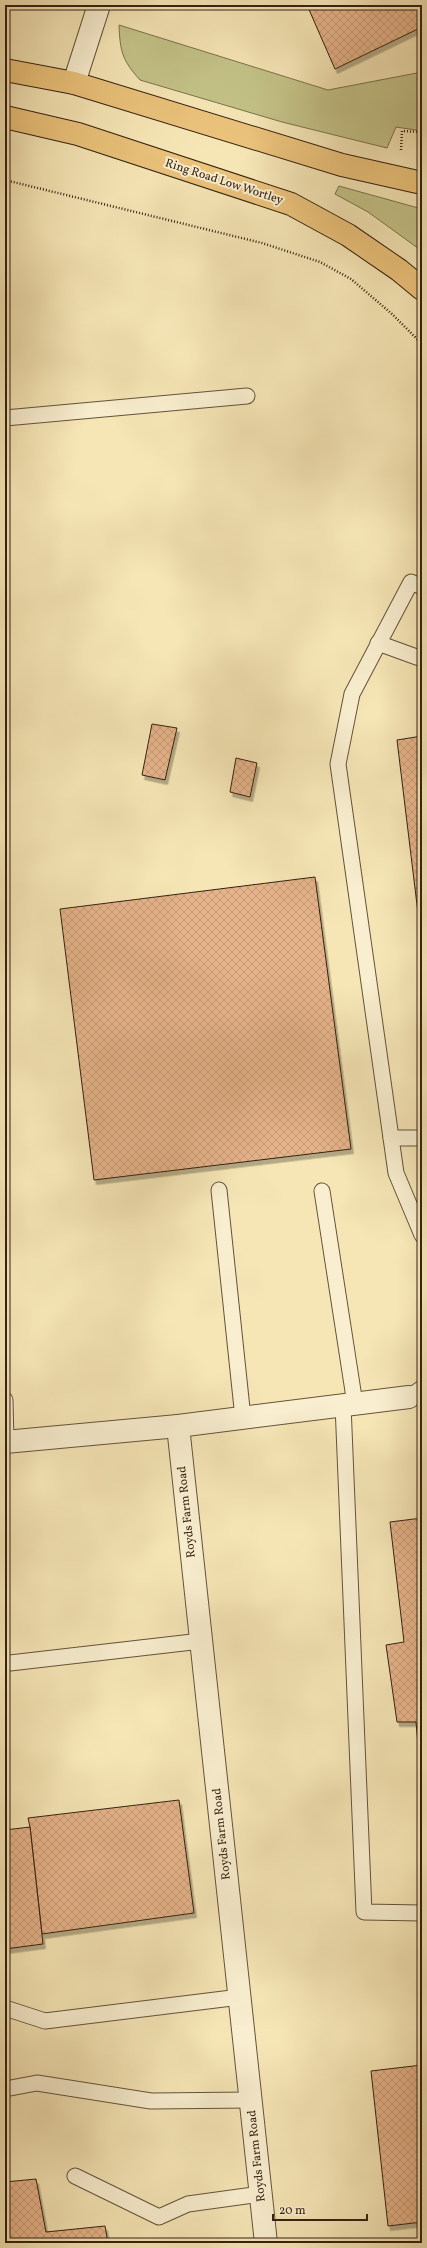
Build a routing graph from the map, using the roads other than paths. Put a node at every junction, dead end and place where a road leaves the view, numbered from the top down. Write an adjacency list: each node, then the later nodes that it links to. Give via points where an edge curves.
1 (99, 5): 3 (street)
2 (5, 70): 3 (highway)
3 (74, 83): 5 (highway, via 342,165)
4 (5, 118): 6 (highway, Ring Road Low Wortley, via 78,134 291,204 348,235)
5 (422, 183)
6 (422, 289)
7 (247, 396): 8 (lane)
8 (5, 418)
9 (422, 588): 10 (lane, via 411,582)
10 (378, 643): 11 (lane); 12 (lane, via 352,694 338,764)
11 (422, 659)
12 (391, 1138): 13 (lane); 16 (lane, via 396,1173)
13 (422, 1138)
14 (219, 1190): 20 (lane)
15 (322, 1191): 19 (lane)
16 (422, 1235)
17 (415, 1393): 19 (street)
18 (5, 1400): 22 (lane)
19 (349, 1405): 20 (street); 25 (lane, via 364,1912)
20 (243, 1418): 21 (street)
21 (178, 1426): 22 (street); 23 (street, Royds Farm Road)
22 (5, 1442)
23 (201, 1641): 24 (lane); 26 (street, Royds Farm Road)
24 (10, 1663)
25 (422, 1912)
26 (240, 1997): 27 (lane, via 45,2021); 29 (street, Royds Farm Road)
27 (5, 2008)
28 (5, 2089): 29 (lane, via 37,2083 151,2101)
29 (251, 2100): 31 (street, Royds Farm Road)
30 (75, 2176): 31 (lane, via 159,2217 188,2204)
31 (261, 2194): 32 (street, Royds Farm Road)
32 (266, 2243)

